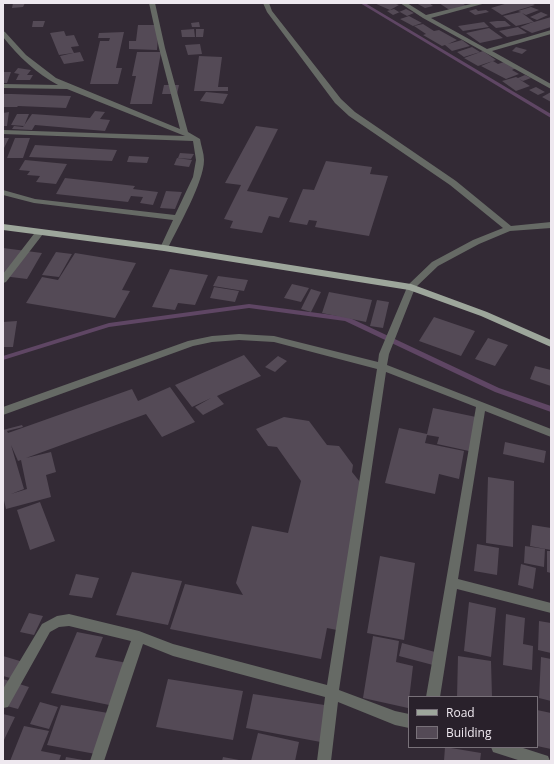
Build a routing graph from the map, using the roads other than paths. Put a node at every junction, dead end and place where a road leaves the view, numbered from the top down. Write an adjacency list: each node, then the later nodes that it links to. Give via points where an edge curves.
1 (152, 3): 15 (street)
2 (266, 3): 21 (street, via 269,11 338,101 352,114 453,183)
3 (403, 3): 5 (street)
4 (483, 3): 5 (street)
5 (425, 17): 10 (street)
6 (551, 32): 10 (street)
7 (3, 33): 9 (street)
8 (3, 48): 9 (street)
9 (16, 48): 12 (street, via 49,76)
10 (486, 51): 13 (street)
11 (3, 86): 12 (street)
12 (70, 87): 15 (street)
13 (551, 87)
14 (3, 132): 16 (street)
15 (185, 134): 16 (street)
16 (196, 139): 18 (street, via 200,160 197,177)
17 (3, 192): 18 (street, via 34,201)
18 (179, 218): 23 (street)
19 (551, 225): 21 (street)
20 (3, 227): 22 (main road)
21 (509, 229): 25 (street, via 476,242 435,264)
22 (40, 232): 23 (main road); 24 (street)
23 (164, 248): 25 (main road)
24 (3, 280)
25 (411, 287): 26 (main road, via 484,314); 27 (street, via 387,345)
26 (551, 344)
27 (383, 367): 28 (street); 29 (street, via 274,339 212,339 190,343); 34 (street)
28 (481, 406): 30 (street); 31 (street)
29 (3, 411)
30 (551, 433)
31 (453, 583): 32 (street); 35 (street)
32 (551, 608)
33 (139, 638): 34 (street); 36 (street, via 69,620 57,622 46,628); 39 (street)
34 (332, 693): 37 (street); 40 (street)
35 (433, 696)
36 (3, 702)
37 (408, 721)
38 (501, 748): 41 (street)
39 (97, 761)
40 (324, 761)
41 (543, 761)

